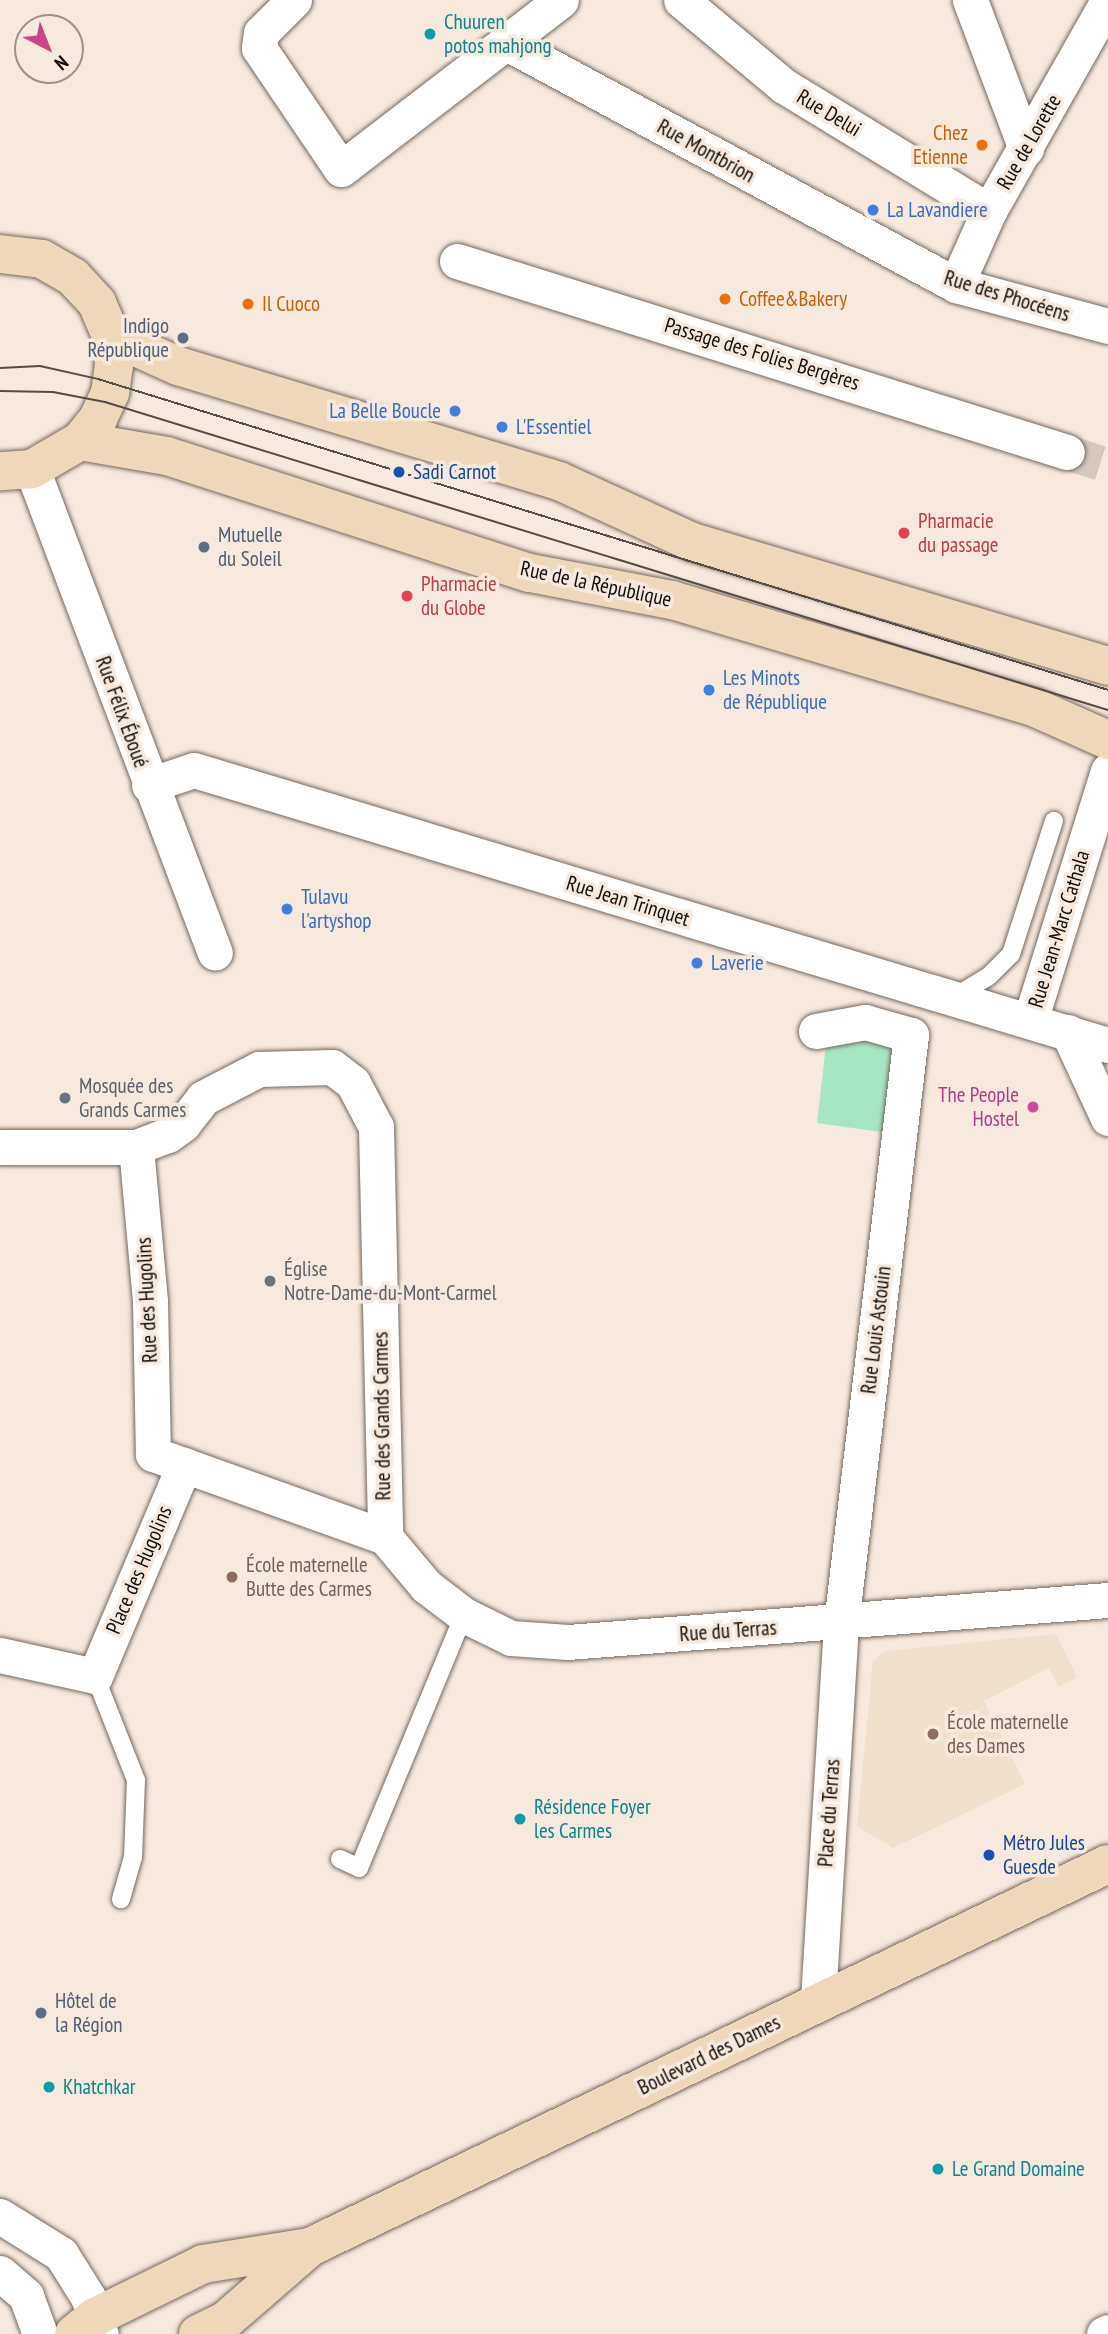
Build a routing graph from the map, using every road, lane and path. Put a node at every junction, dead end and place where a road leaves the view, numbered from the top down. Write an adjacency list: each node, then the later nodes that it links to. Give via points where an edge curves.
1 (294, 0): 6 (street, via 257,41 341,169)
2 (561, 0): 6 (street)
3 (681, 0): 8 (street, Rue Delui, via 784,86)
4 (970, 0): 7 (street)
5 (1108, 1): 7 (street, Rue de Lorette)
6 (505, 42): 11 (street, Rue Montbrion)
7 (1026, 149): 8 (street, Rue de Lorette)
8 (989, 211): 12 (street, Rue de Lorette)
9 (0, 254): 14 (main road, via 42,260 73,276 97,303)
10 (457, 261): 16 (street, Passage des Folies Bergères)
11 (907, 261): 12 (street, Rue des Phocéens)
12 (956, 285): 13 (street, Rue des Phocéens)
13 (1108, 326)
14 (111, 336): 15 (main road, via 114,365 110,393 98,419); 18 (main road, via 187,369 559,481 692,542)
15 (80, 441): 17 (main road); 19 (main road, Rue de la République, via 167,456 530,573 672,600 1036,708)
16 (1067, 452)
17 (16, 470): 20 (street, Rue Félix Éboué)
18 (1108, 666)
19 (1108, 740)
20 (149, 785): 22 (street, Rue Félix Éboué); 23 (street, Rue Jean Trinquet, via 194,770)
21 (1085, 800): 23 (lane, via 1011,954 989,976); 24 (street, Rue Jean-Marc Cathala)
22 (215, 953)
23 (953, 998): 24 (street, Rue Jean Trinquet)
24 (1030, 1021): 26 (street, Rue Jean Trinquet)
25 (816, 1031): 35 (street, Rue Louis Astouin, via 864,1022 911,1035)
26 (1068, 1032): 27 (street, Rue Jean Trinquet); 28 (street, Rue Jean-Marc Cathala)
27 (1108, 1045)
28 (1108, 1118)
29 (0, 1147): 30 (street)
30 (136, 1147): 31 (street, Rue des Hugolins); 32 (street, Rue des Grands Carmes, via 168,1135 203,1098 259,1069 332,1067 365,1098 376,1127)
31 (169, 1459): 32 (street); 37 (street, Place des Hugolins)
32 (385, 1537): 34 (street, Rue du Terras, via 426,1586)
33 (1108, 1600): 35 (street, Rue du Terras)
34 (464, 1615): 35 (street, Rue du Terras, via 511,1638 568,1642); 38 (lane, via 359,1868)
35 (841, 1624): 41 (street, Place du Terras)
36 (0, 1655): 37 (street)
37 (95, 1676): 40 (lane, via 136,1780 133,1857)
38 (340, 1859)
39 (1108, 1864): 41 (main road, Boulevard des Dames)
40 (121, 1899)
41 (818, 2003): 43 (main road, Boulevard des Dames)
42 (0, 2216): 45 (street, via 61,2254 75,2271)
43 (310, 2247): 45 (main road, Boulevard des Dames, via 203,2264); 46 (main road, Boulevard des Dames)
44 (0, 2273): 47 (street, via 26,2296)
45 (90, 2328)
46 (218, 2330)
47 (40, 2334)

